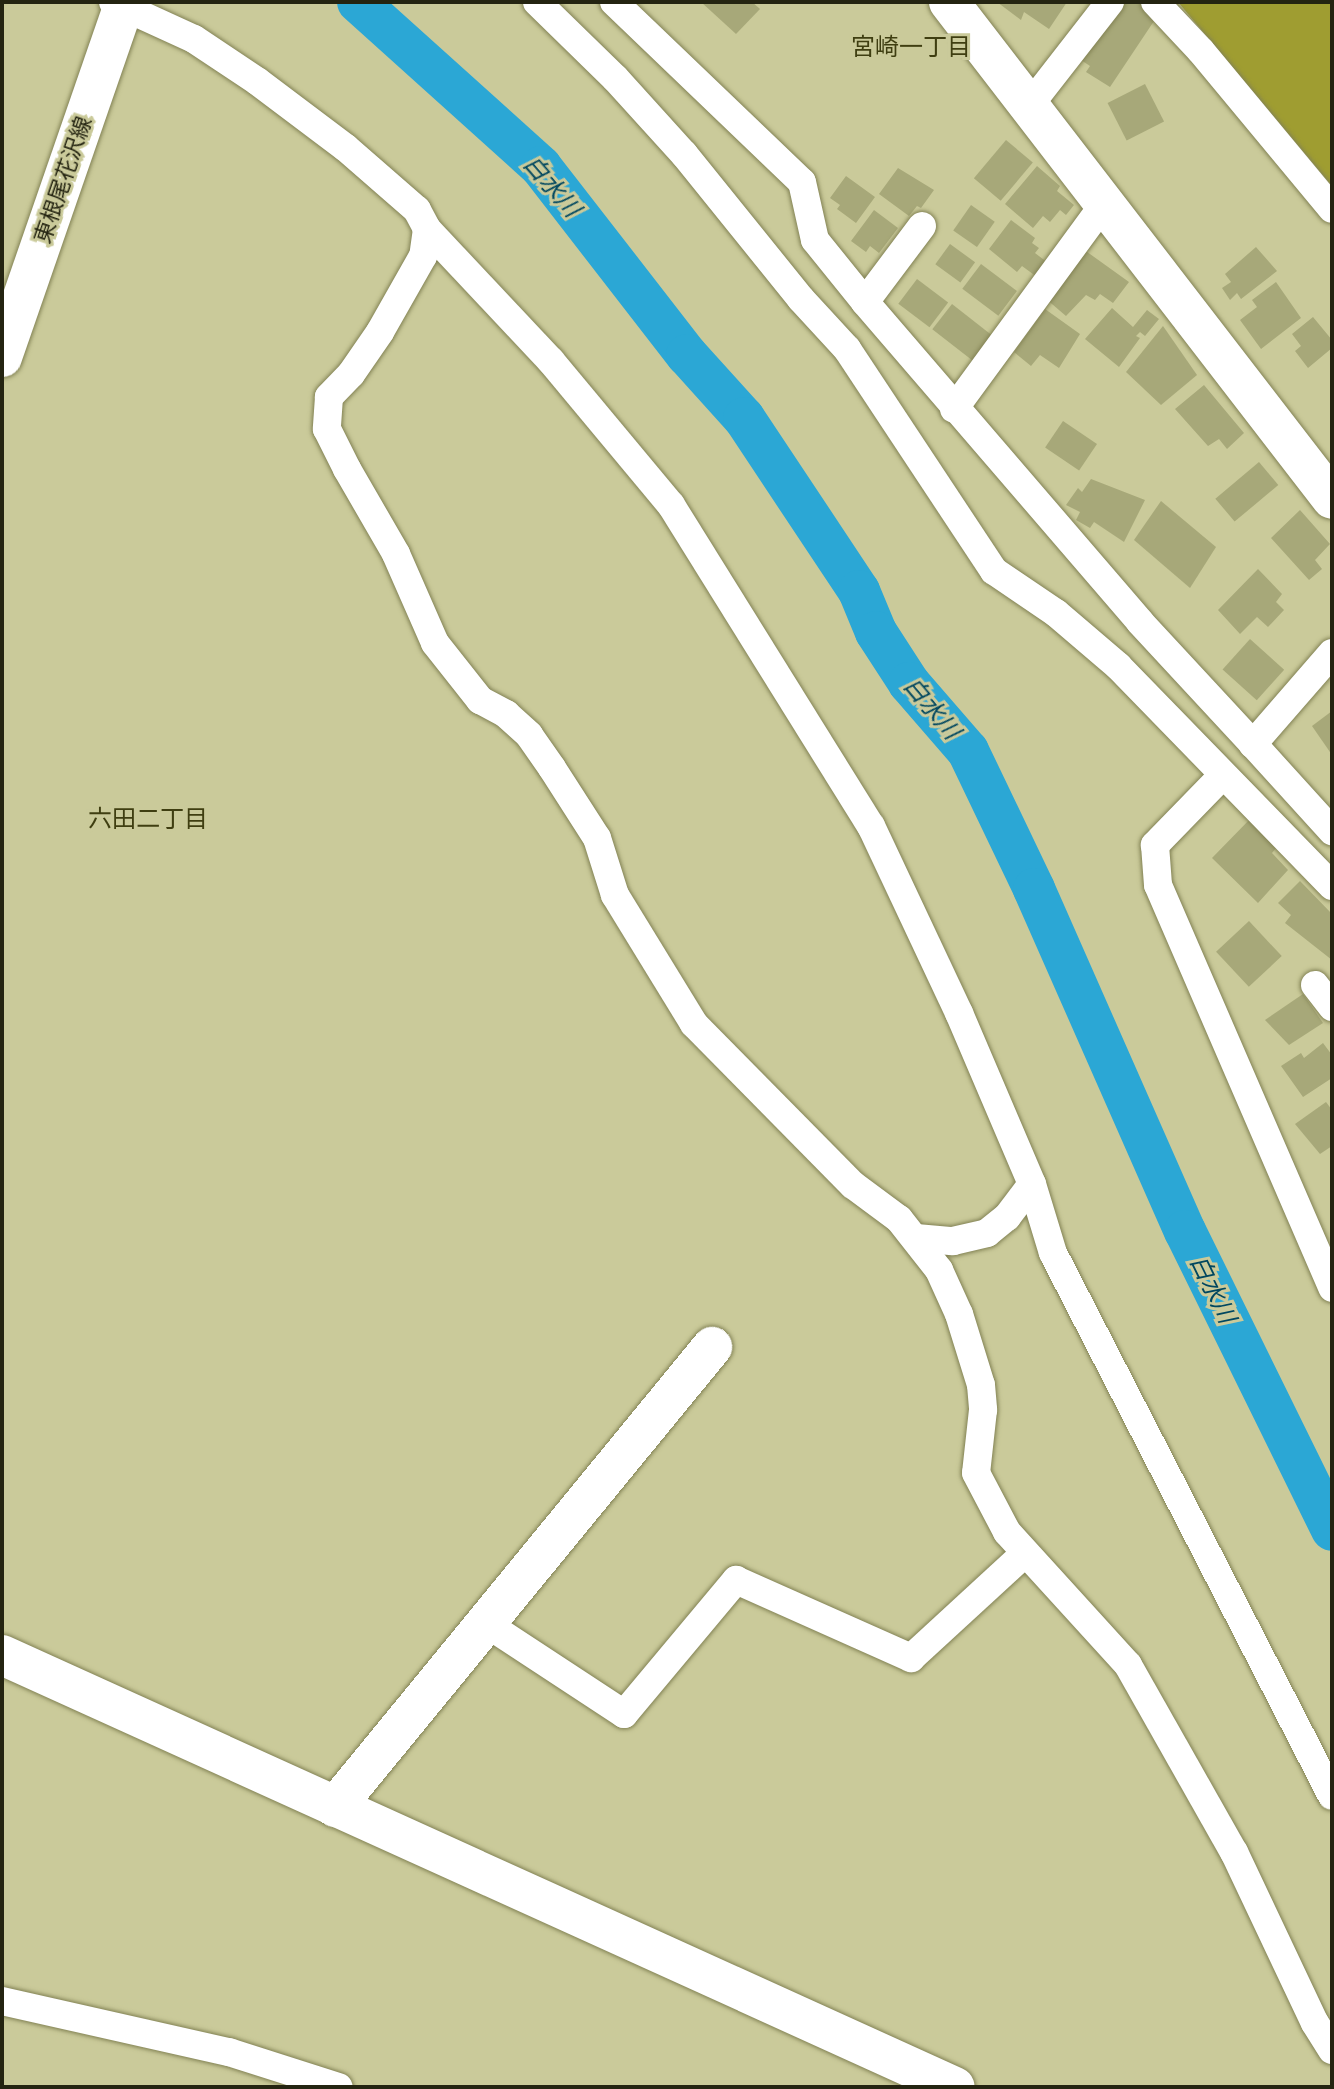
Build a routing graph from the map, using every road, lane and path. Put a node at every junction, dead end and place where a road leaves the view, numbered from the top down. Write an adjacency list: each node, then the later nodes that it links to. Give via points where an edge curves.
1 (537, 2): 18 (street, via 674,143 847,349 994,571 1056,613 1118,666)
2 (614, 2): 12 (street, via 802,182 815,240)
3 (949, 2): 7 (street)
4 (1110, 2): 7 (street)
5 (1155, 2): 9 (street)
6 (120, 4): 11 (street, via 194,39 257,81 346,148 417,210); 13 (street, 東根尾花沢線)
7 (1029, 106): 8 (street)
8 (1104, 204): 14 (street); 15 (street)
9 (1332, 209)
10 (922, 226): 12 (street)
11 (427, 229): 21 (street, via 551,361 671,505 736,606 871,826); 22 (street, via 423,256 397,303 351,374 329,397 327,429 396,554 435,643 480,700 529,735 552,768 597,838 615,895 694,1024 853,1185)
12 (865, 302): 14 (street)
13 (2, 357)
14 (954, 409): 17 (street)
15 (1332, 499)
16 (1332, 653): 17 (street)
17 (1253, 744): 19 (street)
18 (1223, 775): 20 (street); 23 (street, via 1155,845 1158,885)
19 (1332, 831)
20 (1332, 886)
21 (1032, 1184): 22 (street, via 987,1233 953,1241); 28 (street, via 1053,1253)
22 (916, 1238): 25 (street, via 939,1270 959,1314 981,1385 976,1473 1007,1532)
23 (1332, 1288)
24 (712, 1347): 26 (street)
25 (1025, 1553): 26 (street, via 911,1658 736,1580 624,1714); 31 (street, via 1128,1665 1234,1852)
26 (487, 1624): 29 (street)
27 (2, 1655): 29 (street)
28 (1332, 1796)
29 (335, 1807): 33 (street)
30 (2, 2001): 32 (street, via 229,2052)
31 (1332, 2050)
32 (339, 2087)
33 (955, 2087)

